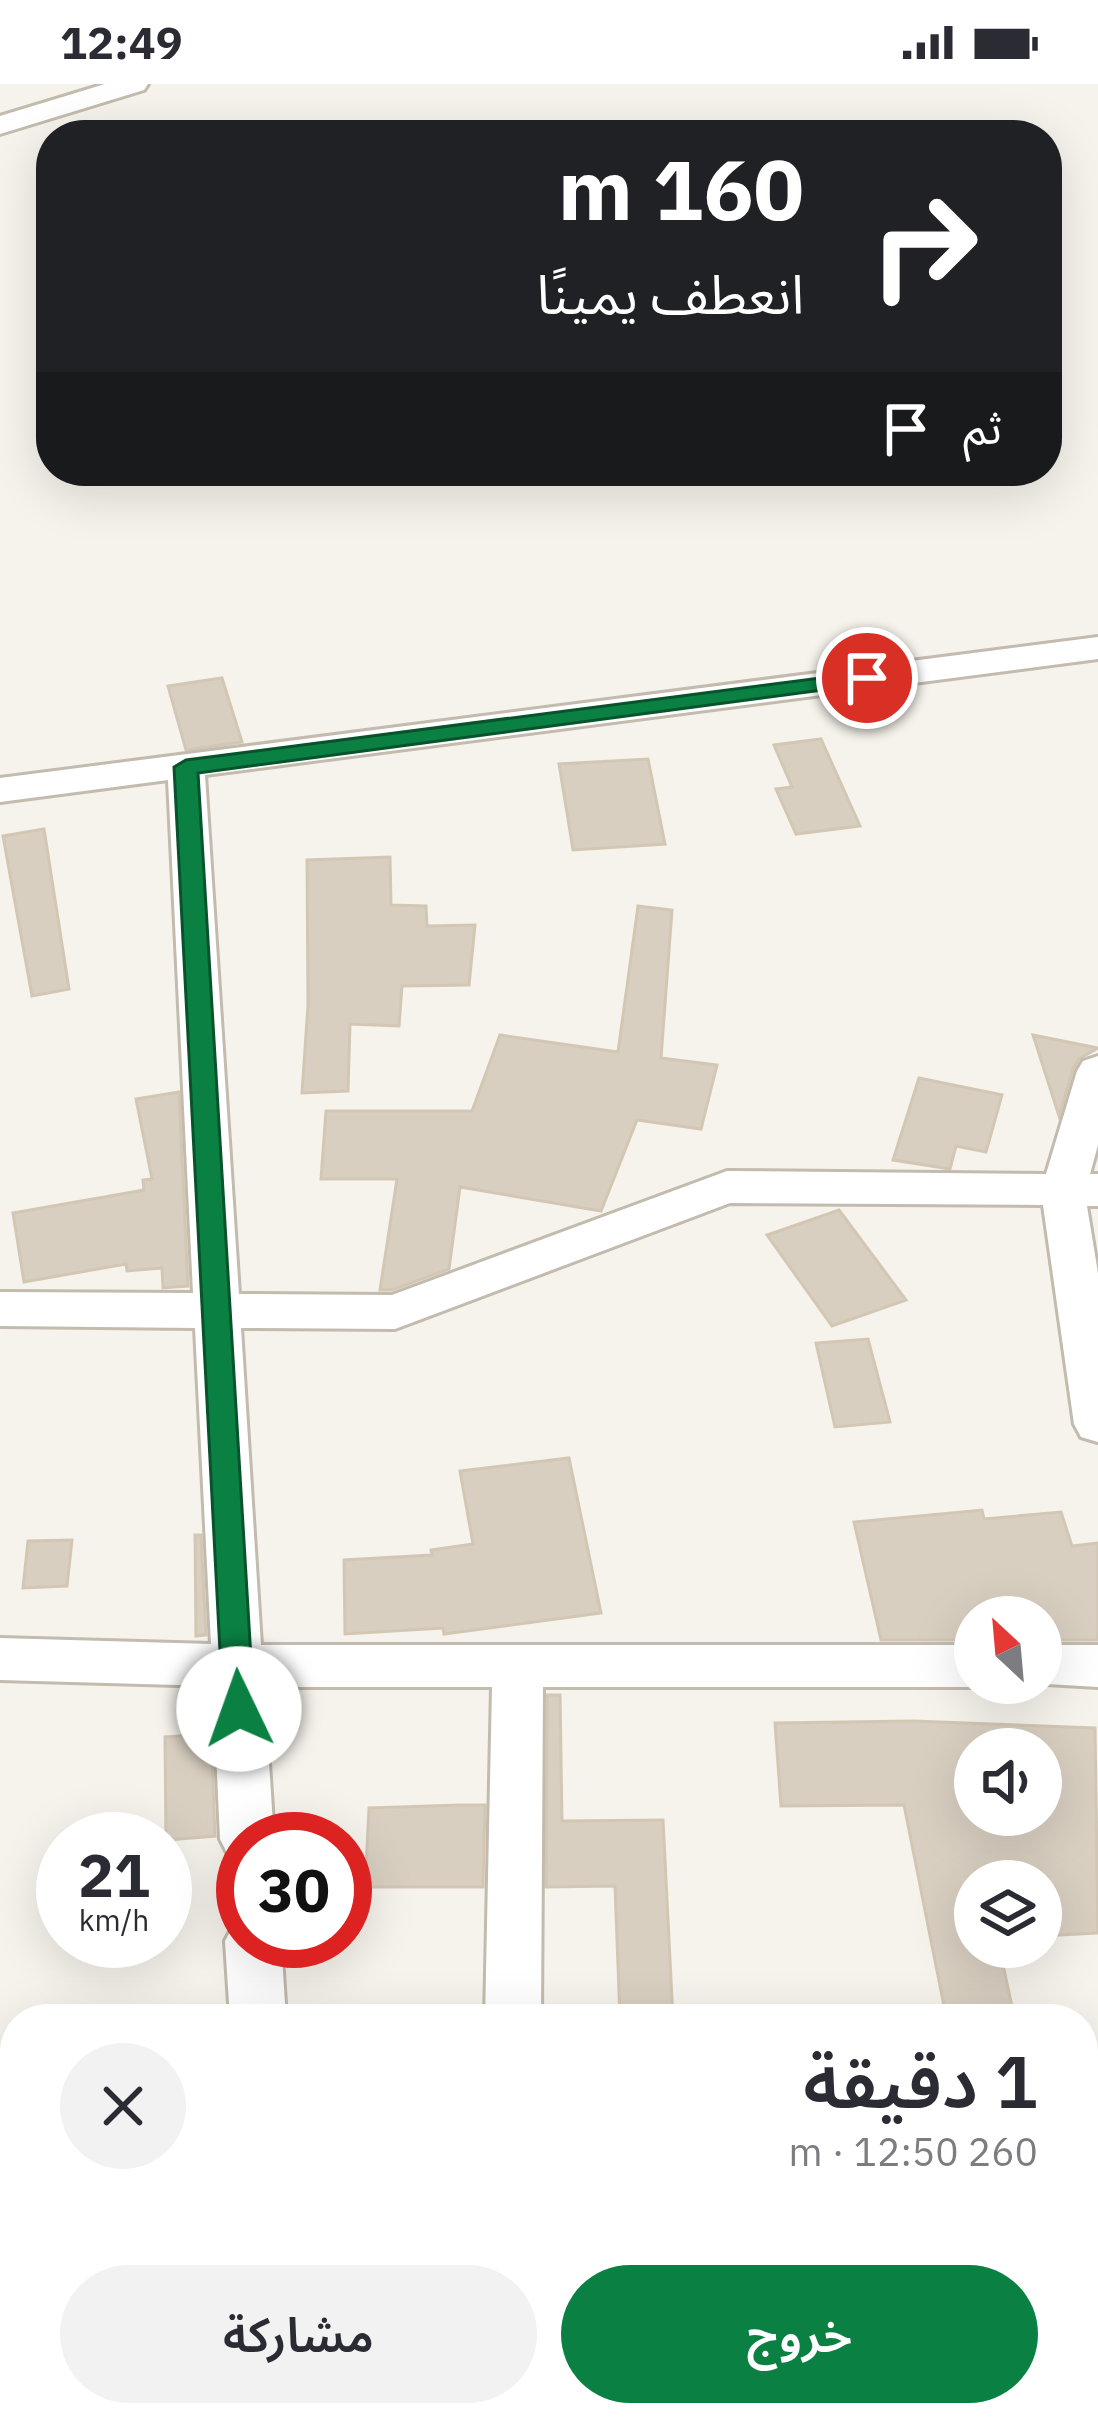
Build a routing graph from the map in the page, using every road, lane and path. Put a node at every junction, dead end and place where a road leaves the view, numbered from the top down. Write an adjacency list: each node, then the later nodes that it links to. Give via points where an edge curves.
1 (134, 84): 2 (street)
2 (0, 125)
3 (1098, 648): 4 (street)
4 (186, 767): 5 (street); 9 (street)
5 (0, 790)
6 (1098, 1071): 7 (street)
7 (1080, 1190): 9 (street, via 727,1187 395,1312); 10 (street)
8 (0, 1310): 9 (street)
9 (215, 1313): 13 (street)
10 (1098, 1424)
11 (0, 1659): 13 (street)
12 (518, 1665): 13 (street); 14 (street); 20 (street)
13 (236, 1666): 17 (street)
14 (954, 1666)
15 (1062, 1666): 16 (street)
16 (1098, 1666)
17 (245, 1812)
18 (255, 1968): 19 (street)
19 (257, 2004)
20 (513, 2004)

